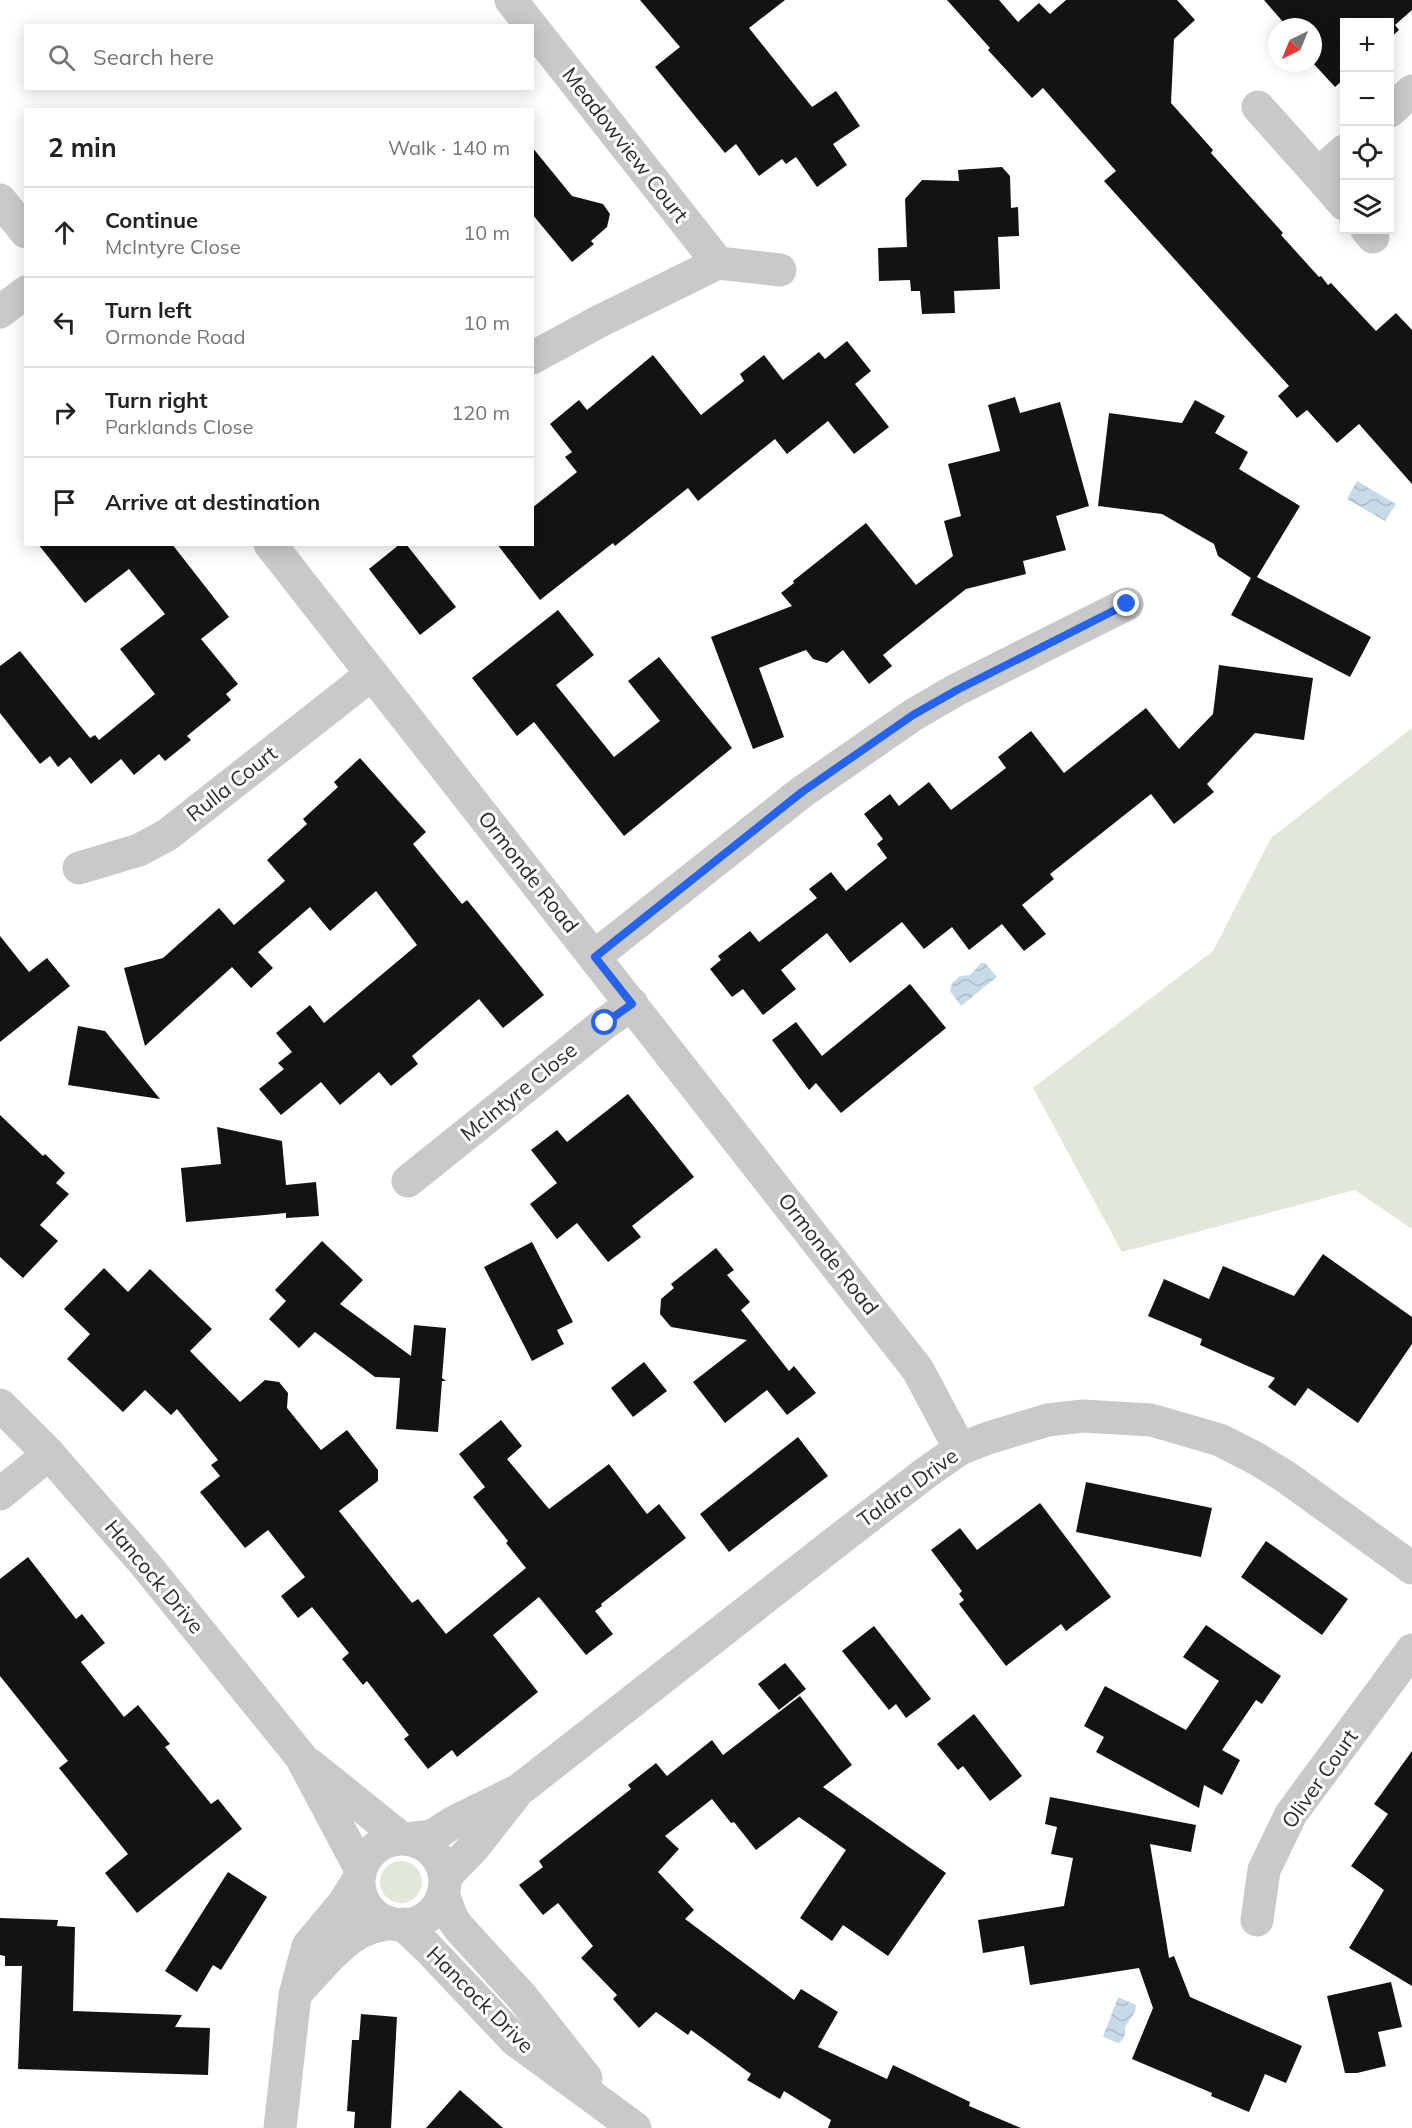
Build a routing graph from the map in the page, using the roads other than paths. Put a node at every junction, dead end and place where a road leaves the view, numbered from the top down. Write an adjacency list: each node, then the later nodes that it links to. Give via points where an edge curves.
1 (511, 0): 2 (street, Meadowview Court)
2 (530, 24)
3 (534, 29): 12 (street, Meadowview Court)
4 (1412, 91): 6 (street)
5 (1258, 107): 8 (street)
6 (1394, 107)
7 (1340, 155): 8 (street)
8 (1318, 174): 9 (street)
9 (1340, 199)
10 (0, 200): 11 (street)
11 (24, 230)
12 (718, 263): 13 (street); 16 (street)
13 (780, 270)
14 (24, 294): 15 (street)
15 (0, 312)
16 (534, 357)
17 (275, 546): 19 (street, Ormonde Road)
18 (1127, 604): 21 (street, via 913,715 802,792)
19 (372, 674): 20 (street, Rulla Court, via 167,835 139,850); 21 (street, Ormonde Road)
20 (79, 868)
21 (595, 957): 22 (street, Ormonde Road)
22 (632, 1004): 23 (street, McIntyre Close); 25 (street, Ormonde Road)
23 (408, 1181)
24 (0, 1405): 26 (street, Hancock Drive)
25 (974, 1443): 28 (street, Taldra Drive, via 1048,1420 1083,1416 1151,1420 1194,1431 1257,1459); 31 (street, Taldra Drive, via 927,1472)
26 (49, 1454): 27 (street); 30 (street, Hancock Drive, via 146,1564)
27 (0, 1494)
28 (1412, 1568)
29 (1412, 1650): 35 (street, Oliver Court, via 1291,1814 1264,1870)
30 (301, 1757): 32 (street, Hancock Drive); 33 (street, Hancock Drive)
31 (519, 1790): 32 (street, Taldra Drive, via 432,1836); 34 (street, Taldra Drive)
32 (404, 1839): 33 (street, via 388,1840 377,1846); 34 (street, via 421,1843 433,1852 441,1863)
33 (359, 1874): 36 (street, via 361,1895 368,1907 378,1918); 37 (street, via 343,1905 308,1946)
34 (444, 1886): 36 (street, via 436,1908 428,1916 417,1922); 38 (street, Hancock Drive, via 459,1928)
35 (1257, 1920)
36 (397, 1924): 37 (street, via 366,1929 344,1944); 38 (street, Hancock Drive, via 429,1949 515,2040)
37 (295, 1995): 39 (street)
38 (627, 2122)
39 (280, 2128)

